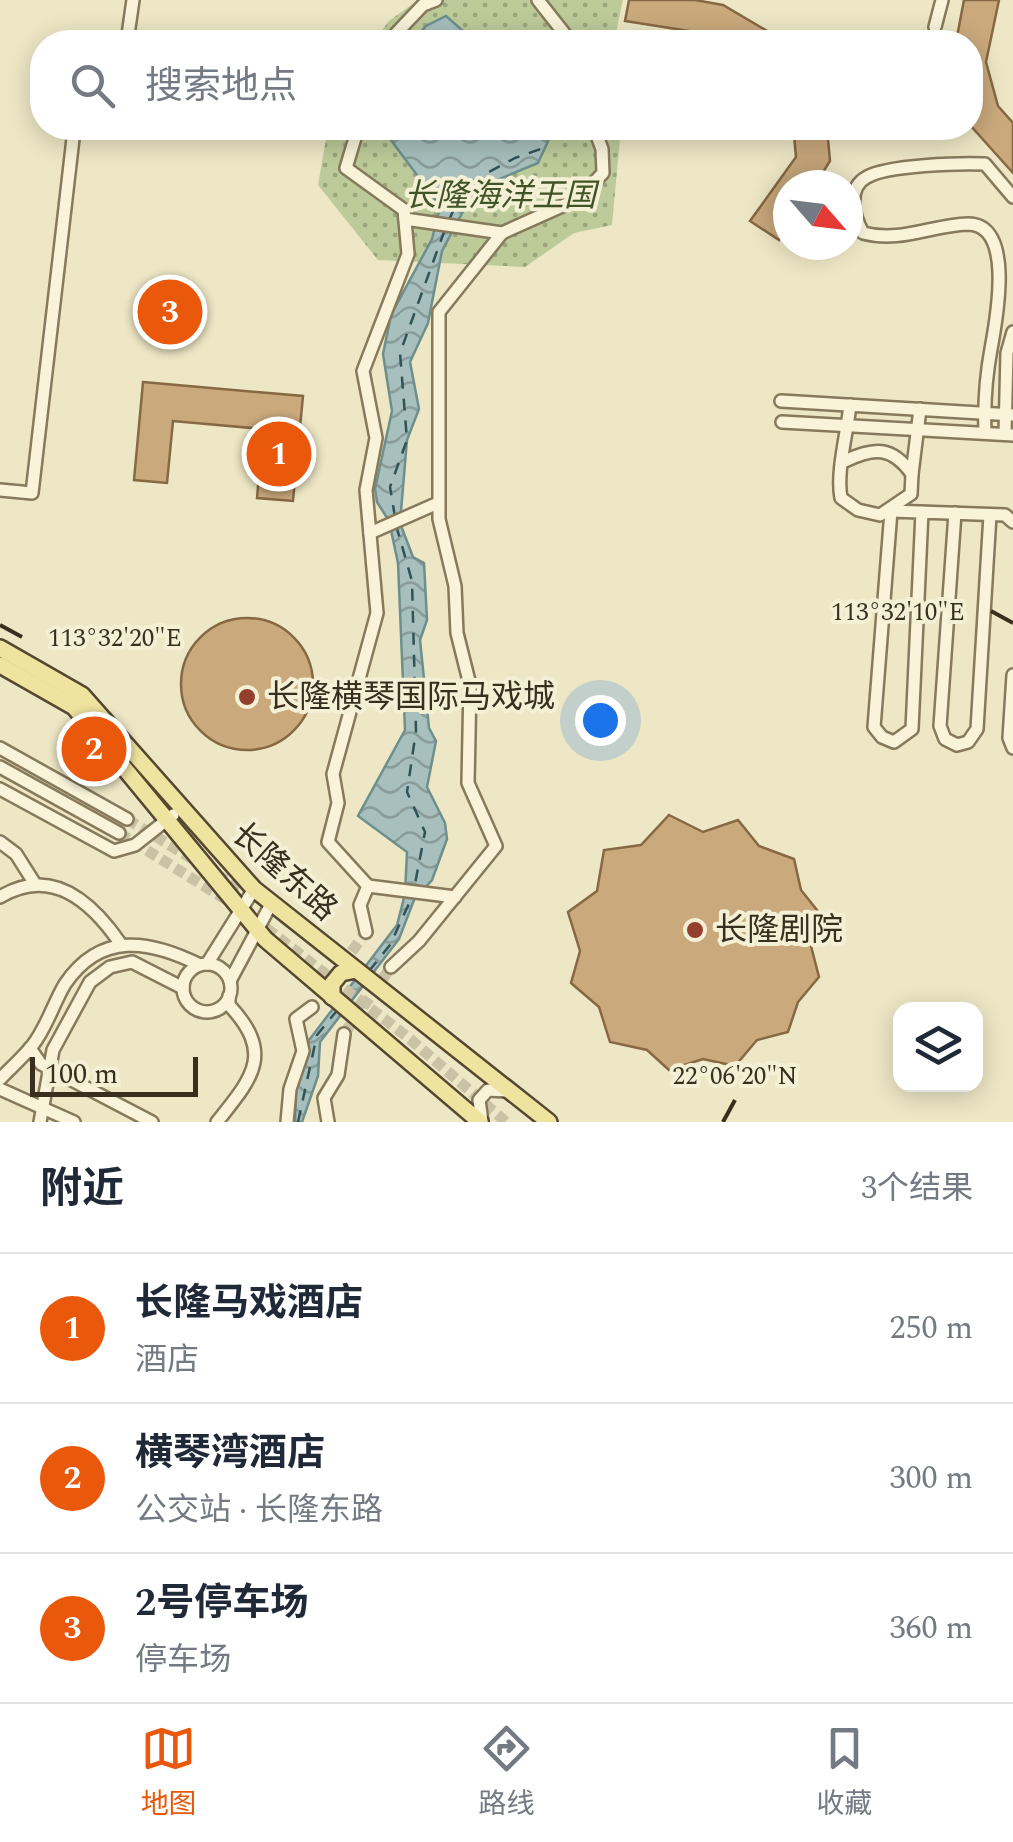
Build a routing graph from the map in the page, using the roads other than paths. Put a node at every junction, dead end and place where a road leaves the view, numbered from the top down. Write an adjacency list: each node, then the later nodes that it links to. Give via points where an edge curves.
1 (133, 0): 6 (street)
2 (436, 0): 7 (street)
3 (538, 0): 8 (street)
4 (942, 0): 5 (street)
5 (935, 27)
6 (129, 30)
7 (399, 30)
8 (562, 30)
9 (73, 140): 29 (street, via 32,493)
10 (354, 140): 13 (street, via 346,168 404,210)
11 (599, 140): 14 (street, via 603,173 578,199)
12 (1013, 197): 15 (street, via 984,164 948,163 867,176 856,189 853,216 863,233 886,239 988,226)
13 (405, 219): 14 (street); 36 (street, via 408,254 363,370 376,438 366,490)
14 (502, 232): 30 (street, via 439,312)
15 (1010, 250): 20 (street, via 1012,273 990,350)
16 (1013, 332): 21 (street, via 1007,353)
17 (781, 401): 18 (street)
18 (850, 404): 19 (street); 23 (street)
19 (920, 409): 20 (street); 24 (street)
20 (984, 413): 21 (street); 25 (street)
21 (1010, 415): 26 (street)
22 (782, 422): 23 (street)
23 (848, 426): 24 (street); 27 (street)
24 (918, 429): 25 (street); 28 (street)
25 (985, 433): 26 (street)
26 (1009, 434)
27 (845, 461): 28 (street, via 884,449); 31 (street, via 837,477 841,498 880,516)
28 (912, 474): 31 (street, via 910,494)
29 (0, 490)
30 (438, 503): 36 (street); 55 (street, via 470,685 468,783 496,846)
31 (891, 510): 32 (street); 32 (street, via 874,726 894,742 912,729)
32 (922, 512): 33 (street)
33 (954, 513): 34 (street); 34 (street, via 940,726 945,740 957,745 977,729)
34 (990, 515): 35 (street)
35 (1013, 522)
36 (370, 533): 51 (street, via 376,613 333,774 338,803 328,842)
37 (0, 648): 44 (main road, 长隆东路, via 82,695)
38 (0, 664): 46 (main road, 长隆东路, via 74,707)
39 (1013, 675): 41 (street)
40 (0, 748): 45 (street)
41 (1013, 748)
42 (0, 767): 47 (street)
43 (0, 791): 46 (street, via 114,851 136,845)
44 (179, 808): 46 (street); 53 (main road, 长隆东路)
45 (128, 818)
46 (167, 820): 57 (main road, 长隆东路)
47 (119, 832)
48 (0, 842): 49 (street)
49 (16, 854): 50 (street); 52 (street)
50 (35, 884): 52 (street); 60 (street, via 65,888 85,900)
51 (368, 886): 55 (street); 59 (street, via 360,905)
52 (18, 887): 54 (street)
53 (254, 890): 56 (main road, 长隆东路); 57 (street)
54 (0, 897)
55 (454, 897): 62 (street)
56 (271, 904): 58 (street); 63 (main road, 长隆东路)
57 (240, 908): 58 (main road, 长隆东路); 61 (street)
58 (257, 930): 64 (street); 67 (main road, 长隆东路)
59 (366, 932)
60 (120, 943): 61 (street, via 148,944); 70 (street, via 92,955 66,984)
61 (204, 965): 64 (street, via 221,969); 65 (street, via 188,974)
62 (391, 967)
63 (356, 970): 67 (main road, via 332,984); 74 (main road, 长隆东路)
64 (230, 980): 66 (street)
65 (183, 988): 66 (street, via 202,1011 218,1009); 71 (street, via 132,962 110,966 90,982)
66 (229, 996): 79 (street, via 256,1049 254,1073)
67 (332, 997): 82 (main road, 长隆东路)
68 (312, 1007): 80 (street, via 296,1020 303,1051)
69 (344, 1034): 81 (street, via 338,1075 324,1098)
70 (30, 1048): 71 (street); 72 (street)
71 (50, 1066): 75 (street); 78 (street)
72 (0, 1079)
73 (0, 1089): 75 (street)
74 (522, 1101): 82 (street, via 502,1088 488,1090 479,1100); 83 (main road, 长隆东路)
75 (43, 1106): 76 (street); 77 (street)
76 (40, 1122)
77 (74, 1122)
78 (152, 1122)
79 (217, 1122)
80 (287, 1122)
81 (328, 1122)
82 (481, 1122)
83 (549, 1122)

